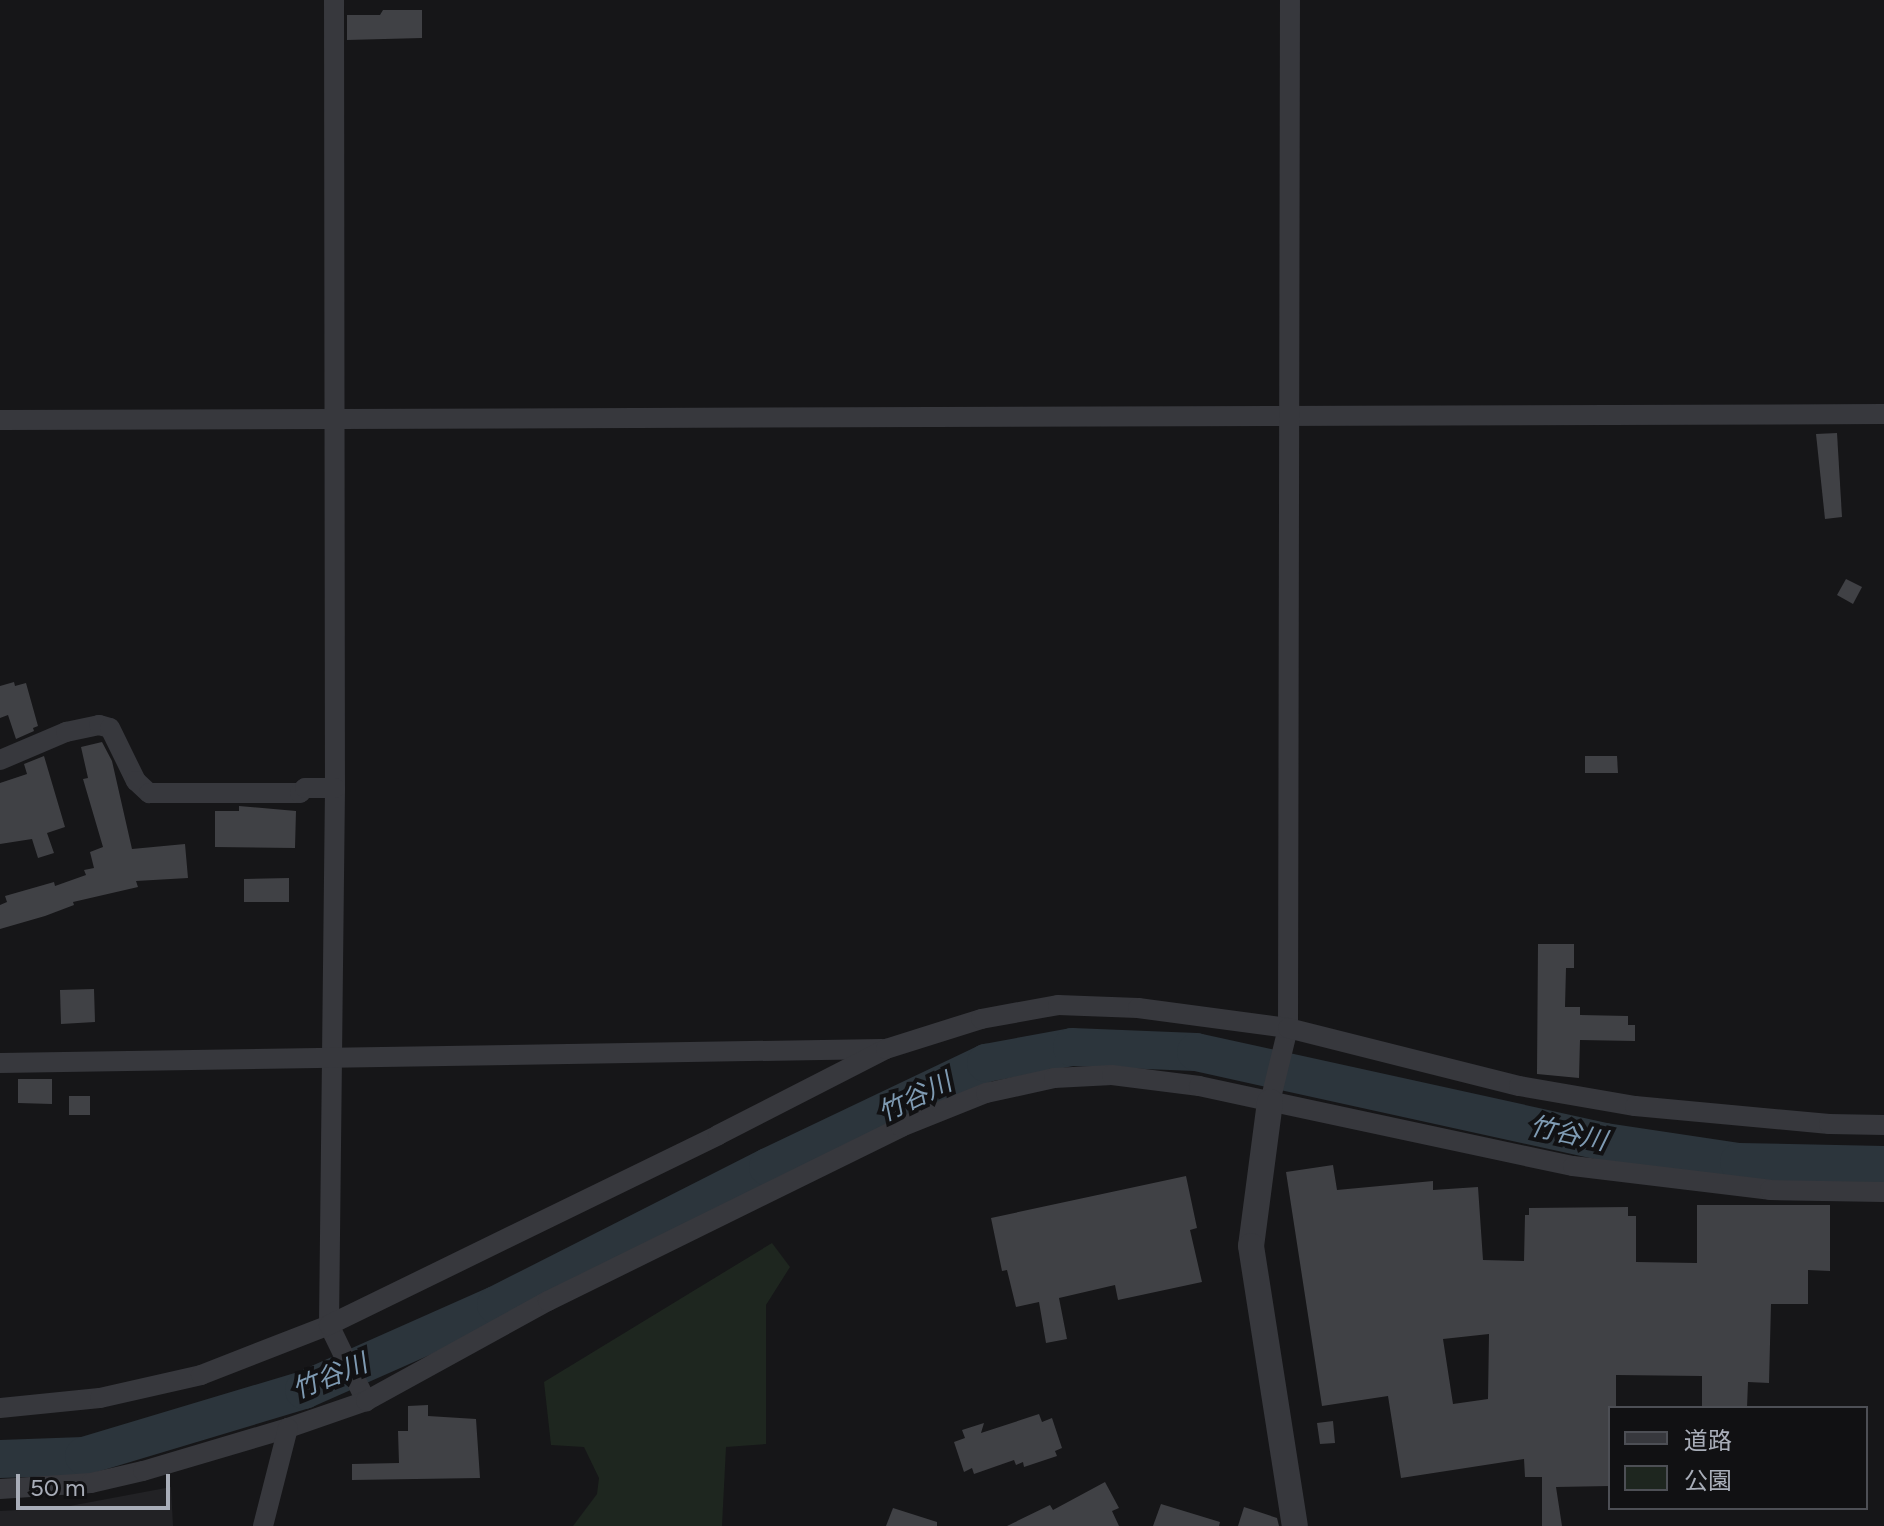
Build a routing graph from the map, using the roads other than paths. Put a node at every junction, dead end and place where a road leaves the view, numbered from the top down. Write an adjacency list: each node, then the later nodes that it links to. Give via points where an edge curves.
1 (334, 0): 6 (street)
2 (1290, 0): 4 (street)
3 (1884, 414): 4 (street)
4 (1291, 415): 6 (street); 9 (street)
5 (0, 420): 6 (street)
6 (335, 421): 8 (street)
7 (0, 760): 8 (street, via 66,732 99,725 110,728 136,781 149,793 300,793 305,788)
8 (335, 788): 11 (street)
9 (1287, 1034): 10 (street, via 1138,1008 1058,1005 981,1019); 13 (street); 14 (street, via 1635,1106)
10 (886, 1049): 11 (street); 16 (street)
11 (332, 1059): 12 (street); 16 (street)
12 (0, 1063)
13 (1272, 1097): 15 (street, via 1573,1166 1770,1190); 17 (street, via 1112,1075 1054,1078 986,1093 901,1127); 22 (street, via 1251,1246)
14 (1884, 1125)
15 (1884, 1192)
16 (329, 1325): 17 (street); 18 (street, via 201,1375 100,1398)
17 (363, 1395): 19 (street)
18 (0, 1408)
19 (288, 1428): 20 (street, via 91,1483); 21 (street)
20 (0, 1489)
21 (263, 1526)
22 (1295, 1526)

